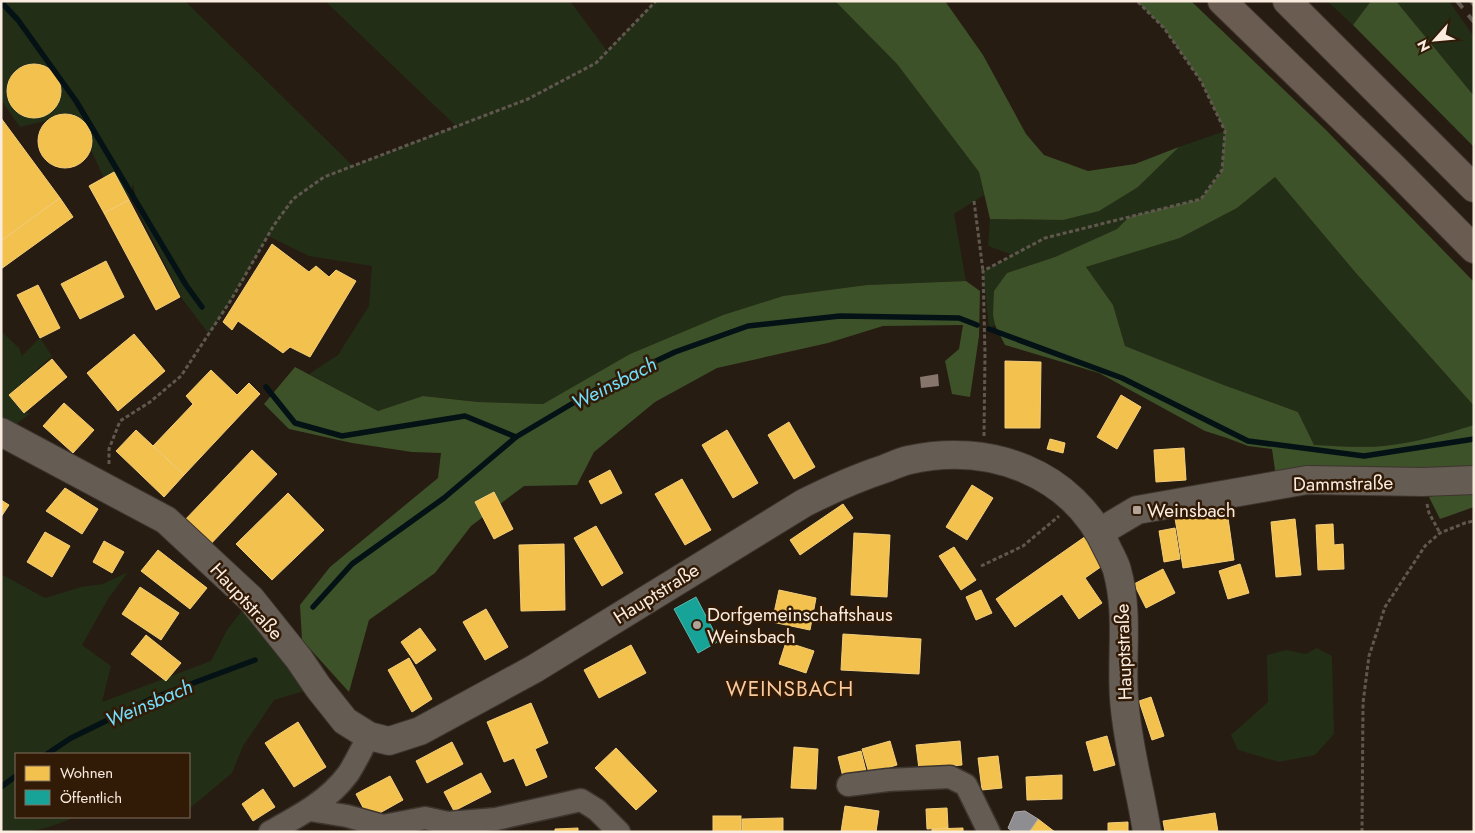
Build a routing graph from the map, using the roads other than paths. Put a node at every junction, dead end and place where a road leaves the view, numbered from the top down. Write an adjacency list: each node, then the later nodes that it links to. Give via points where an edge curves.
1 (1222, 1): 4 (highway)
2 (1287, 1): 3 (highway)
3 (1474, 188)
4 (1474, 249)
5 (1, 432): 8 (street, Hauptstraße, via 166,520 251,599 345,721)
6 (1474, 480): 7 (street, Dammstraße, via 1307,480 1137,510)
7 (1100, 532): 8 (street, Hauptstraße, via 1076,502 1049,480 1017,465 983,457 947,454 908,460 849,481 804,502 534,669 420,731 389,741); 14 (street, Hauptstraße, via 1117,570 1125,616 1124,696 1129,744)
8 (369, 736): 10 (street, via 348,774)
9 (848, 786): 13 (street, via 950,777 966,785)
10 (310, 810): 11 (street); 12 (street, via 383,826 425,818 448,823 496,819 581,800 597,810)
11 (270, 832)
12 (619, 832)
13 (989, 832)
14 (1147, 832)

